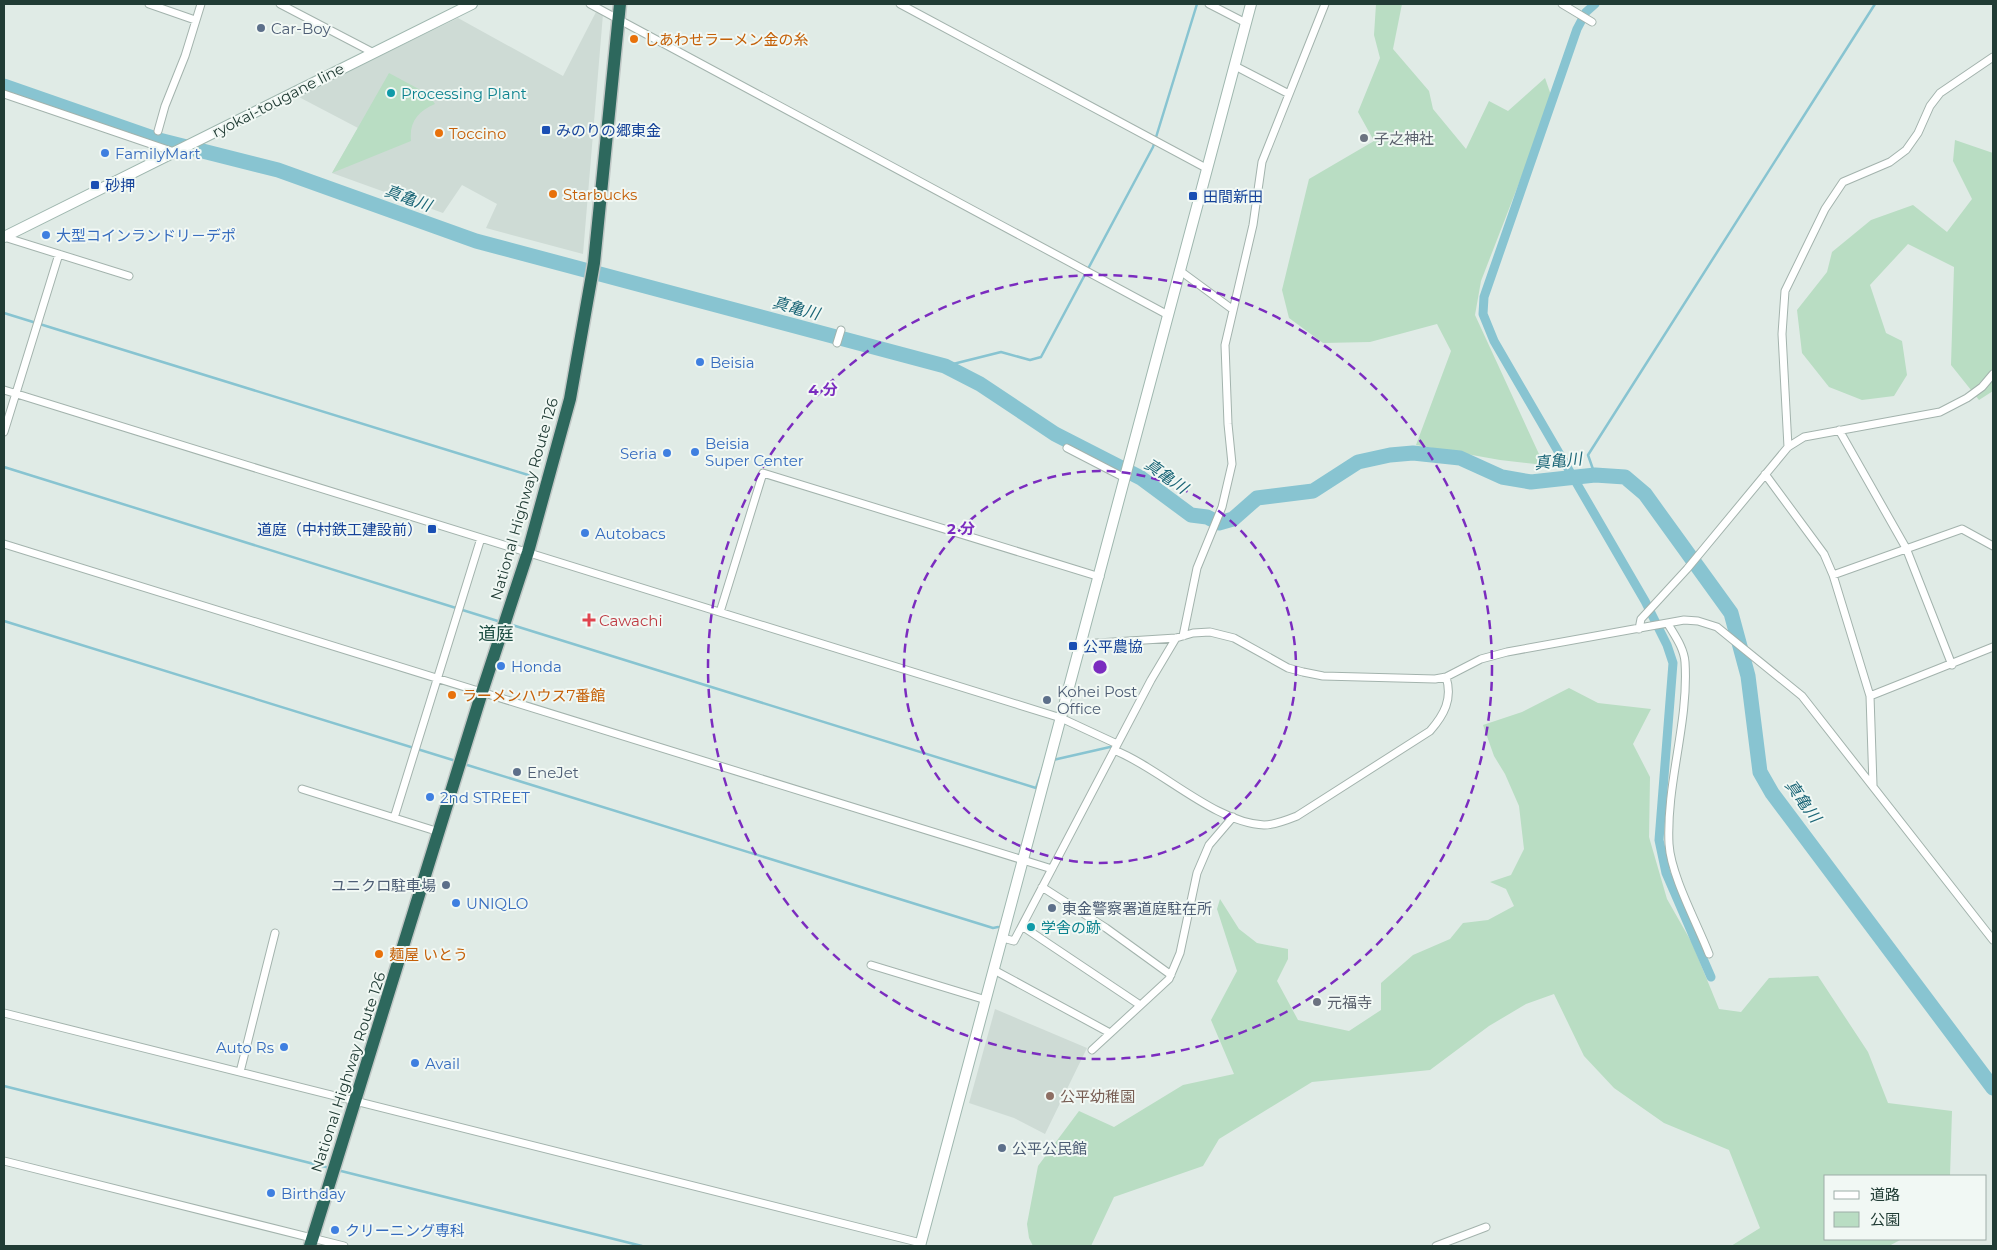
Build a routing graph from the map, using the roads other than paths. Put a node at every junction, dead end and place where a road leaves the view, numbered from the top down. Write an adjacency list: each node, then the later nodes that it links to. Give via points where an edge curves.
1 (149, 4): 13 (street)
2 (201, 4): 13 (street)
3 (280, 4): 16 (street)
4 (472, 4): 16 (street, ryokai-tougane line)
5 (590, 4): 12 (street)
6 (620, 4): 12 (highway, National Highway Route 126)
7 (900, 4): 23 (street)
8 (1209, 4): 15 (street)
9 (1251, 4): 15 (street)
10 (1324, 4): 20 (street)
11 (1562, 4): 14 (street)
12 (618, 19): 29 (street); 45 (highway, National Highway Route 126, via 594,263 570,399)
13 (195, 20): 21 (street)
14 (1592, 22)
15 (1246, 24): 18 (street)
16 (372, 52): 22 (street, ryokai-tougane line)
17 (1993, 57): 37 (street, via 1940,93 1906,150 1890,162 1843,182 1825,209 1785,291 1782,334)
18 (1235, 66): 20 (street); 23 (street)
19 (4, 94): 22 (street)
20 (1289, 94): 28 (street, via 1262,162 1251,234)
21 (158, 131)
22 (174, 152): 24 (street, ryokai-tougane line)
23 (1206, 168): 26 (street)
24 (4, 237): 25 (street)
25 (59, 254): 27 (street); 34 (street)
26 (1179, 270): 28 (street); 29 (street)
27 (130, 276)
28 (1232, 309): 51 (street, via 1225,345 1232,464 1222,507 1197,568)
29 (1168, 315): 40 (street)
30 (841, 330): 31 (street)
31 (837, 343)
32 (1993, 374): 35 (street, via 1967,398 1940,412)
33 (4, 390): 34 (street)
34 (15, 394): 36 (street); 41 (street)
35 (1840, 430): 37 (street, via 1804,436); 44 (street)
36 (4, 432)
37 (1788, 447): 39 (street)
38 (1067, 448): 40 (street)
39 (1765, 474): 46 (street, via 1824,554); 50 (street, via 1642,619)
40 (1125, 478): 47 (street)
41 (481, 538): 45 (street); 56 (street)
42 (4, 544): 56 (street)
43 (1993, 546): 44 (street, via 1962,529)
44 (1906, 548): 46 (street); 54 (street)
45 (528, 552): 48 (street); 57 (highway, National Highway Route 126)
46 (1833, 575): 58 (street)
47 (1100, 577): 48 (street, via 763,473); 52 (street)
48 (720, 612): 59 (street)
49 (1668, 624): 50 (street); 61 (street, via 1698,621 1727,633 1802,696); 73 (street, via 1685,661 1683,720 1670,813 1671,860)
50 (1638, 629): 55 (street, via 1493,655)
51 (1180, 637): 52 (street); 55 (street, via 1210,632 1234,638 1288,668 1323,676); 60 (street)
52 (1082, 644): 59 (street)
53 (1993, 647): 54 (street)
54 (1952, 665): 58 (street)
55 (1446, 677): 63 (street, via 1450,689 1448,703 1430,732 1298,816 1264,825)
56 (438, 678): 57 (street); 64 (street)
57 (482, 692): 65 (highway, National Highway Route 126); 66 (street)
58 (1870, 696): 61 (street)
59 (1061, 718): 60 (street); 66 (street)
60 (1116, 747): 63 (street, via 1180,790); 67 (street)
61 (1873, 785): 72 (street)
62 (302, 789): 64 (street)
63 (1233, 817): 76 (street, via 1209,845 1197,872 1180,952)
64 (394, 818): 65 (street)
65 (439, 832): 83 (highway, National Highway Route 126)
66 (1024, 859): 67 (street); 71 (street)
67 (1052, 869): 68 (street)
68 (1042, 887): 69 (street); 76 (street)
69 (1022, 926): 71 (street, via 1014,941); 78 (street)
70 (275, 932): 82 (street)
71 (1003, 938): 75 (street)
72 (1993, 940)
73 (1709, 954)
74 (871, 965): 77 (street)
75 (994, 970): 77 (street); 80 (street)
76 (1171, 975): 78 (street)
77 (986, 1000): 87 (street)
78 (1140, 1005): 80 (street)
79 (4, 1013): 82 (street)
80 (1110, 1033): 81 (street)
81 (1092, 1050)
82 (240, 1072): 83 (street)
83 (355, 1101): 86 (highway, National Highway Route 126); 87 (street)
84 (4, 1161): 86 (street)
85 (1486, 1227): 89 (street)
86 (311, 1242): 88 (street)
87 (920, 1244)
88 (344, 1246)
89 (1436, 1246)

